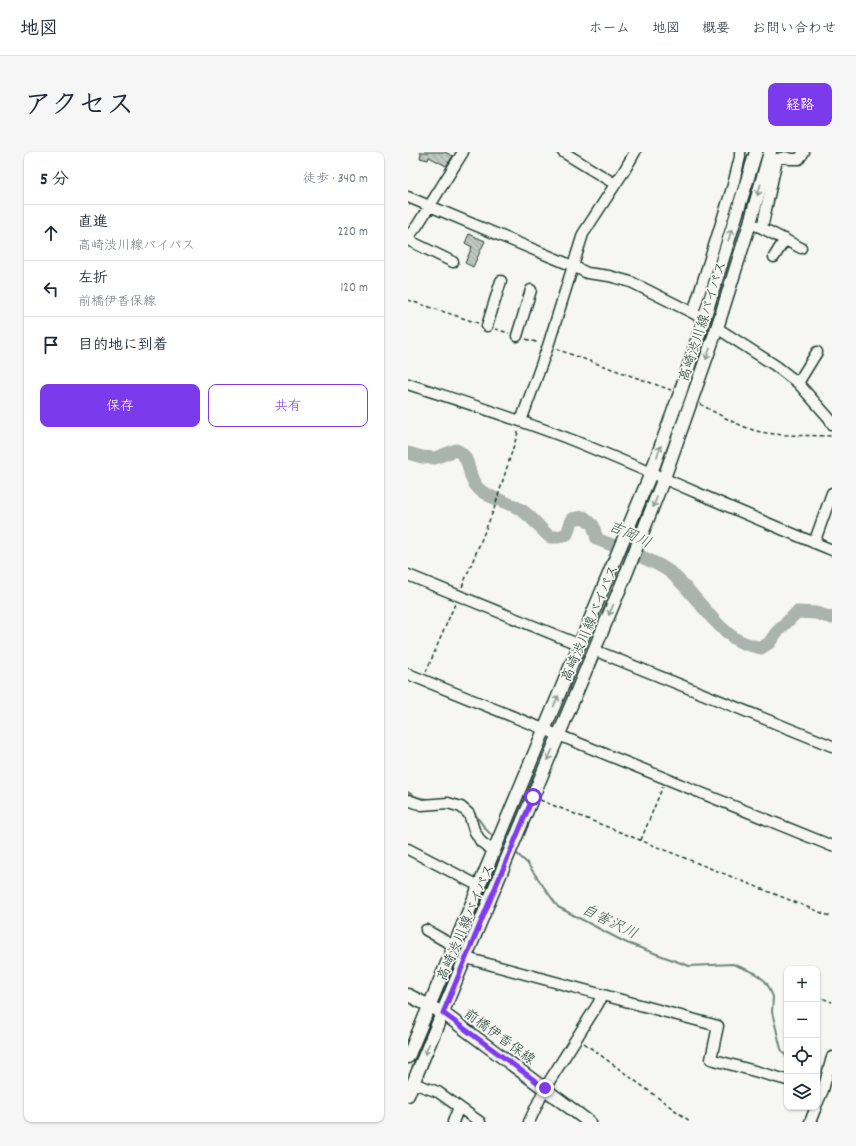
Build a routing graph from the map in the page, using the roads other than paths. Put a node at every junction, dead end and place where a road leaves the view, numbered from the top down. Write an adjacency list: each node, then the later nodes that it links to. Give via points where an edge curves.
1 (463, 152): 10 (street)
2 (563, 152): 8 (street)
3 (635, 152): 8 (street)
4 (740, 152): 21 (street, via 731,192)
5 (756, 152): 22 (main road, 高崎渋川線バイパス, one-way to 5)
6 (770, 152): 11 (main road, 高崎渋川線バイパス, one-way to 11)
7 (804, 152): 12 (street, via 799,159 777,159)
8 (615, 184): 18 (street, via 583,234)
9 (408, 197): 10 (street)
10 (429, 206): 13 (street); 18 (street)
11 (750, 223): 12 (street); 24 (main road, 高崎渋川線バイパス)
12 (762, 228): 14 (street)
13 (408, 239): 17 (street)
14 (785, 239): 15 (street); 16 (street)
15 (802, 248)
16 (774, 257)
17 (453, 262)
18 (573, 266): 21 (street, via 587,272 631,282); 29 (street)
19 (501, 281): 23 (street)
20 (531, 290): 25 (street)
21 (693, 313): 22 (street)
22 (704, 319): 31 (main road, 高崎渋川線バイパス, one-way to 22)
23 (488, 326)
24 (717, 328): 27 (street); 32 (main road, 高崎渋川線バイパス, one-way to 32)
25 (517, 336)
26 (817, 352): 27 (street)
27 (798, 383): 30 (street)
28 (408, 384): 29 (street)
29 (522, 421): 31 (street)
30 (832, 424)
31 (651, 473): 32 (street); 37 (main road, 高崎渋川線バイパス)
32 (664, 478): 34 (street); 38 (main road, 高崎渋川線バイパス, one-way to 38)
33 (832, 493): 34 (street)
34 (814, 543): 35 (street)
35 (832, 550)
36 (408, 575): 37 (street)
37 (580, 645): 40 (main road, 高崎渋川線バイパス, one-way to 37)
38 (594, 650): 41 (main road, 高崎渋川線バイパス); 42 (street)
39 (408, 674): 40 (street)
40 (545, 729): 41 (street); 45 (main road, 高崎渋川線バイパス)
41 (559, 735): 44 (street); 50 (main road, 高崎渋川線バイパス, one-way to 50)
42 (832, 746)
43 (408, 800): 45 (street, via 422,806 448,804 461,807 469,814 481,842)
44 (832, 846)
45 (495, 848): 47 (main road, 高崎渋川線バイパス)
46 (409, 851): 47 (street)
47 (479, 886): 49 (main road, 高崎渋川線バイパス)
48 (426, 930): 49 (street)
49 (454, 946): 53 (main road, 高崎渋川線バイパス)
50 (466, 958): 51 (street); 54 (main road, 高崎渋川線バイパス)
51 (602, 994): 57 (street, via 718,1026 711,1059); 59 (street, via 578,1038)
52 (408, 995): 53 (main road, 前橋伊香保線)
53 (429, 1006): 54 (main road, 前橋伊香保線); 55 (main road, 高崎渋川線バイパス)
54 (443, 1013): 58 (main road, 高崎渋川線バイパス, one-way to 58); 59 (main road, 前橋伊香保線)
55 (408, 1057)
56 (832, 1057): 60 (street)
57 (784, 1079)
58 (413, 1083): 61 (main road, 高崎渋川線バイパス); 62 (street, via 438,1092)
59 (545, 1088): 66 (street); 67 (main road, 前橋伊香保線)
60 (821, 1088)
61 (408, 1095)
62 (459, 1107): 64 (street); 65 (street)
63 (814, 1110): 68 (street)
64 (453, 1122)
65 (480, 1122)
66 (529, 1122)
67 (589, 1122)
68 (810, 1122)

